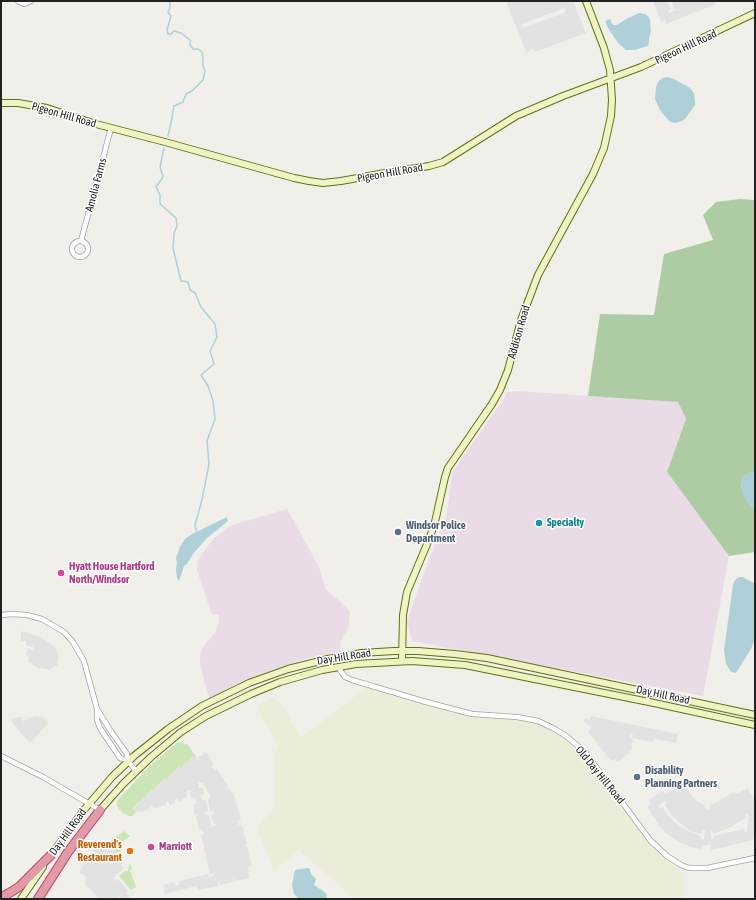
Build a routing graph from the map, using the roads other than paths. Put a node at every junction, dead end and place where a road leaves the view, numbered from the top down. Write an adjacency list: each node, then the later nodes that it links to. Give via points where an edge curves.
1 (18, 1): 2 (street, via 24,4)
2 (31, 1)
3 (586, 1): 5 (main road, Addison Road, via 604,48)
4 (755, 14): 5 (main road, Pigeon Hill Road)
5 (611, 79): 7 (main road, Pigeon Hill Road, via 516,116 443,162 331,183 294,178); 10 (main road, Addison Road, via 611,116 599,162 538,275 500,390 448,468 430,537 407,592 403,615)
6 (1, 102): 7 (main road, Pigeon Hill Road, via 34,105)
7 (111, 128): 8 (street, Amolia Farms)
8 (81, 241)
9 (1, 615): 20 (street, via 27,615 42,619 64,632 84,661)
10 (402, 651): 11 (main road, Addison Road); 13 (main road, Day Hill Road, via 336,657); 15 (main road, Day Hill Road, via 440,652 487,658)
11 (402, 661): 12 (main road, Day Hill Road); 16 (main road, Day Hill Road, via 465,664)
12 (338, 667): 14 (main road, Day Hill Road); 30 (street, Old Day Hill Road, via 352,680 426,702 463,712 538,721 553,728 585,752 650,840 681,865 689,868 707,868)
13 (277, 672): 14 (main road); 17 (main road, Day Hill Road)
14 (280, 682): 19 (main road, Day Hill Road)
15 (607, 684): 16 (main road); 18 (main road, Day Hill Road)
16 (604, 693): 21 (main road, Day Hill Road)
17 (224, 695): 19 (main road); 25 (main road, Day Hill Road, via 183,718)
18 (693, 702): 21 (main road); 22 (main road, Day Hill Road)
19 (230, 703): 26 (main road, Day Hill Road, via 181,732)
20 (97, 709): 25 (street, via 127,754); 25 (street, via 101,731 120,758)
21 (692, 711): 23 (main road, Day Hill Road)
22 (755, 715)
23 (755, 725)
24 (1, 756): 27 (street)
25 (128, 761): 26 (street); 27 (main road, Day Hill Road)
26 (136, 771): 28 (main road, Day Hill Road)
27 (89, 803): 28 (street); 29 (main road, Day Hill Road)
28 (100, 810): 33 (highway, via 68,852)
29 (51, 855): 31 (highway, via 19,888); 32 (main road, Day Hill Road)
30 (755, 858)
31 (1, 898)
32 (21, 899)
33 (38, 899)

